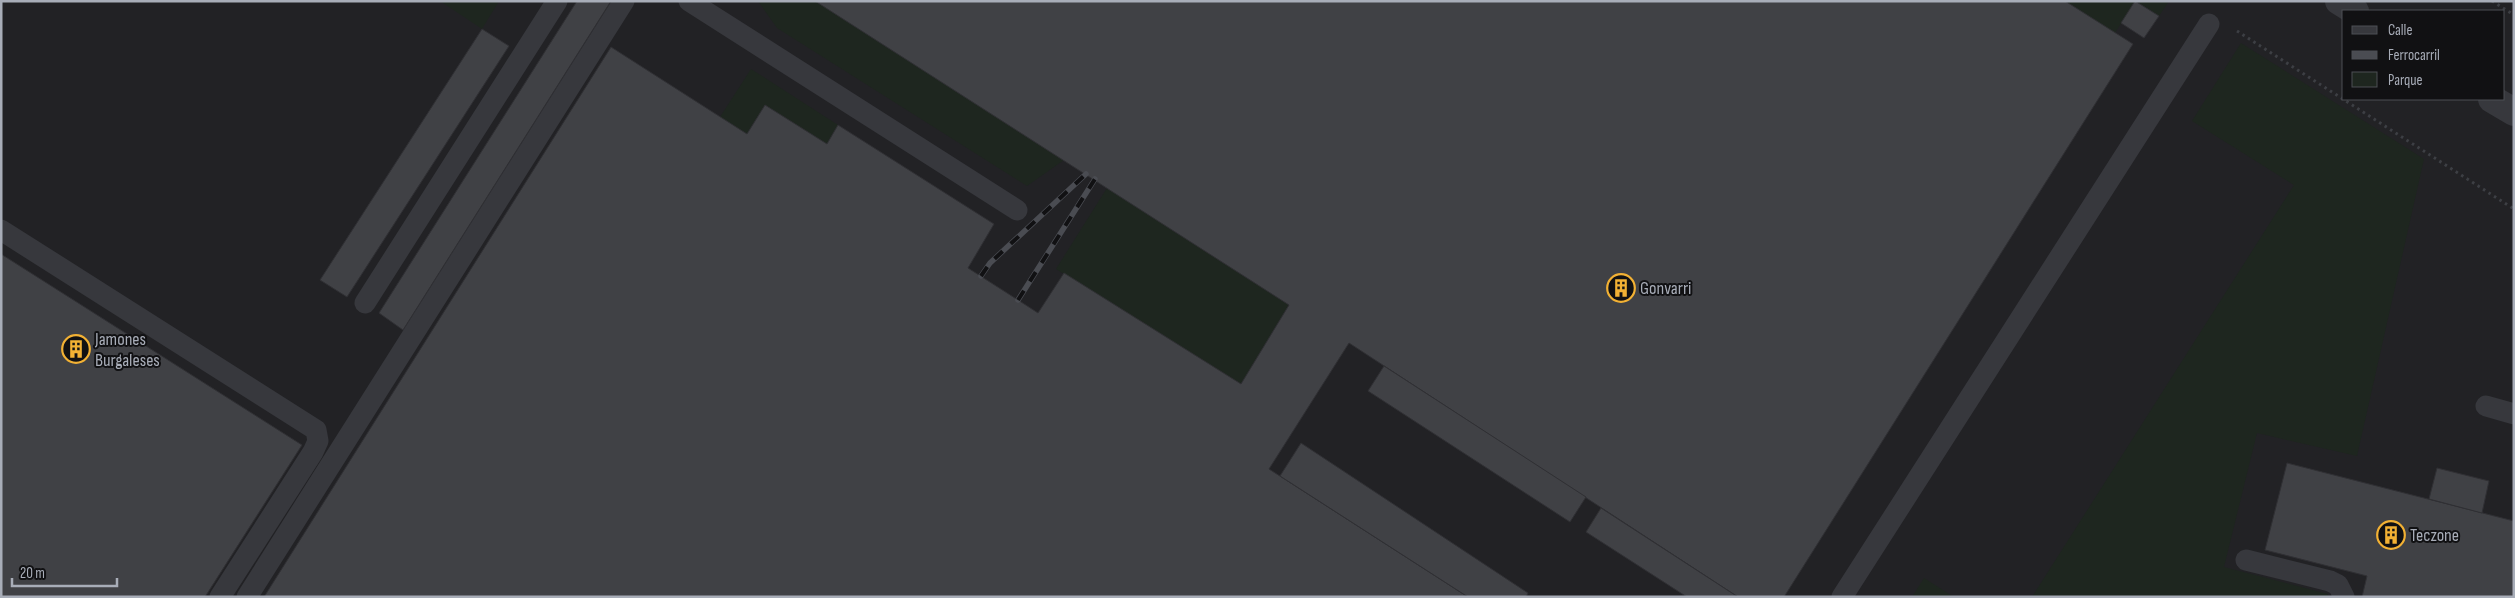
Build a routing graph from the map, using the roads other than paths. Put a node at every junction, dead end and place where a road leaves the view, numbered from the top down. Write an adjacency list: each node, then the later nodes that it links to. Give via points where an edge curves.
1 (557, 1): 11 (lane)
2 (624, 1): 16 (lane)
3 (689, 1): 9 (lane)
4 (2339, 1): 5 (street)
5 (2352, 10)
6 (2209, 24): 17 (lane)
7 (2494, 100): 8 (street)
8 (2514, 112)
9 (1017, 210)
10 (1, 230): 15 (lane, via 316,430 318,441 313,452)
11 (365, 303)
12 (2486, 406): 13 (lane)
13 (2514, 414)
14 (2246, 560): 18 (lane, via 2330,581 2338,585)
15 (220, 597)
16 (247, 597)
17 (1842, 597)
18 (2344, 597)

